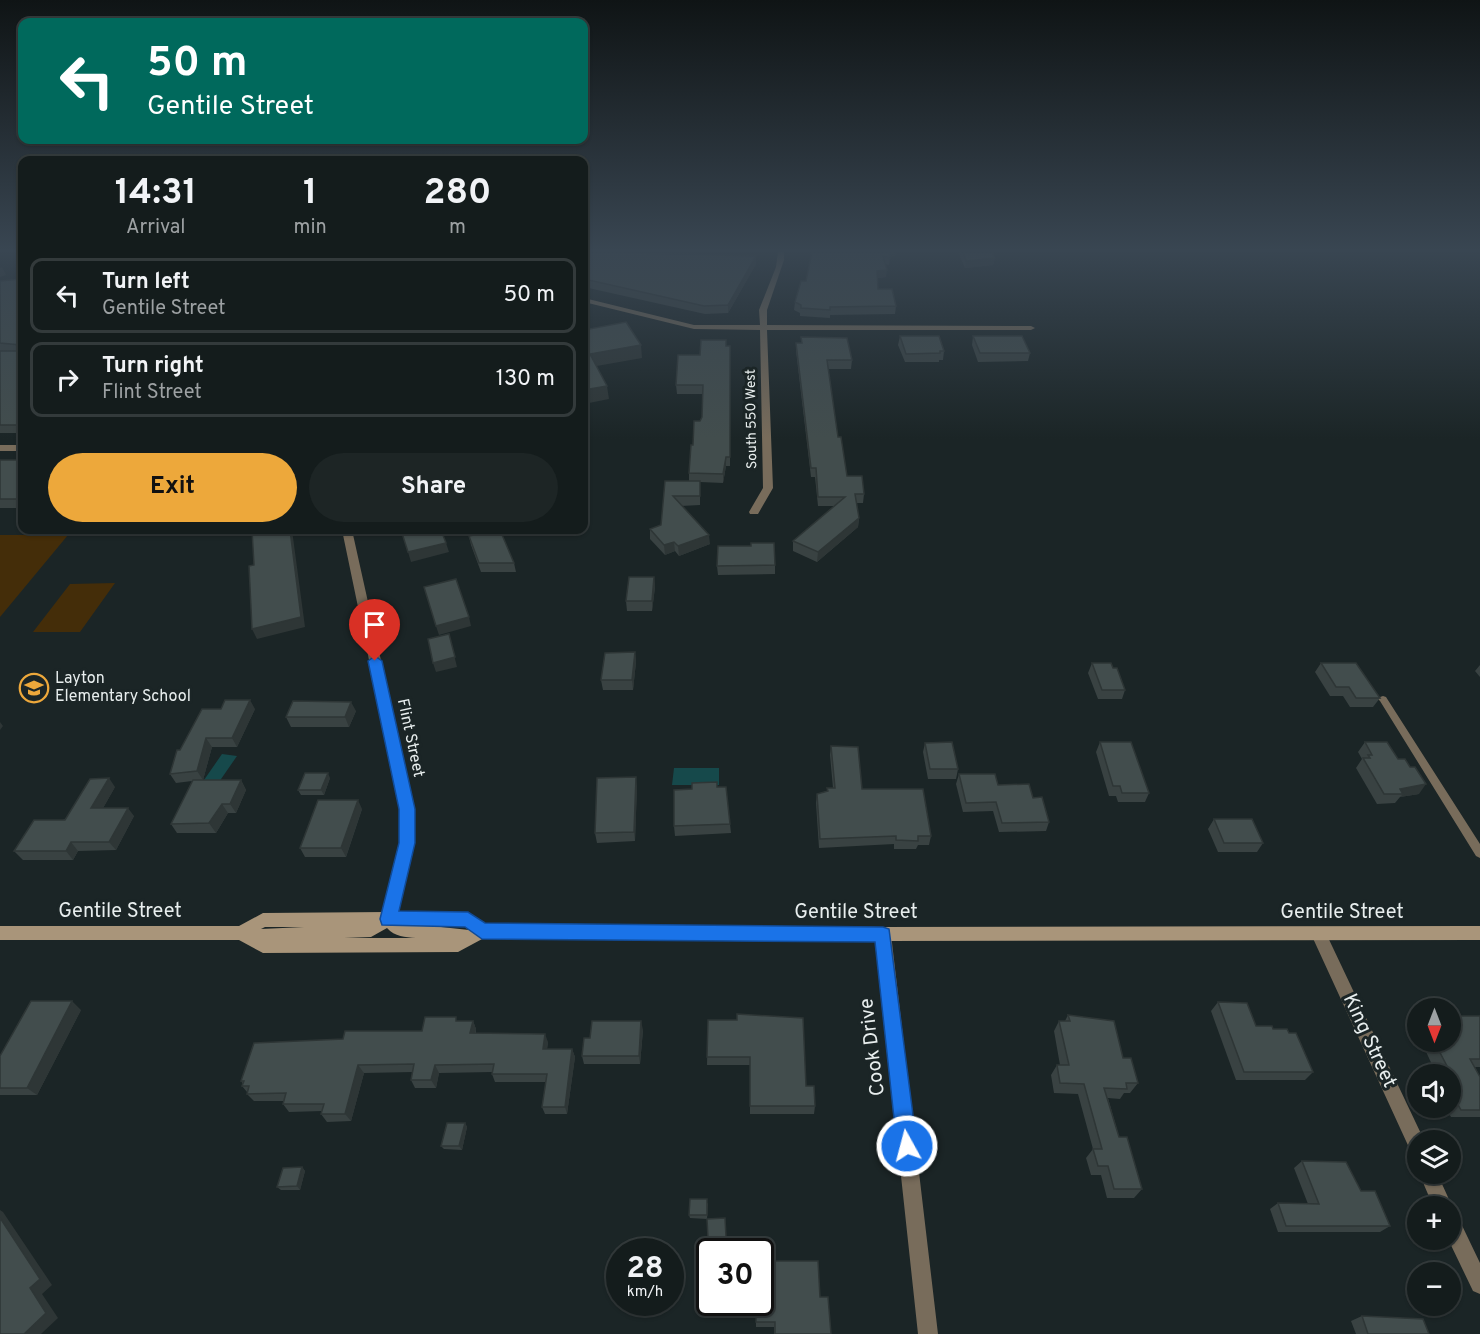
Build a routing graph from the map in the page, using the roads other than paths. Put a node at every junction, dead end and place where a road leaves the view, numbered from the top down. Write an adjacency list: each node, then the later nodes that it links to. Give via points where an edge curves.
1 (642, 314): 3 (street, via 694,327)
2 (763, 314): 3 (street, South 550 West)
3 (764, 328): 4 (street, via 1008,324); 7 (street, South 550 West, via 768,488)
4 (1031, 328)
5 (0, 448): 6 (street)
6 (18, 448)
7 (754, 513)
8 (348, 534): 11 (street, Flint Street, via 407,809 407,843)
9 (1383, 699): 10 (lane)
10 (1480, 853)
11 (388, 919): 14 (main road, via 397,929); 17 (main road, via 371,930)
12 (0, 933): 17 (main road, Gentile Street)
13 (1480, 933): 16 (main road, Gentile Street)
14 (477, 934): 15 (main road, Gentile Street); 17 (main road, Gentile Street, via 458,945 263,946)
15 (883, 934): 16 (main road, Gentile Street); 21 (street, Cook Drive)
16 (1319, 934): 18 (street, King Street)
17 (244, 935)
18 (1410, 1130)
19 (1461, 1245): 20 (street)
20 (1480, 1284)
21 (928, 1334)

